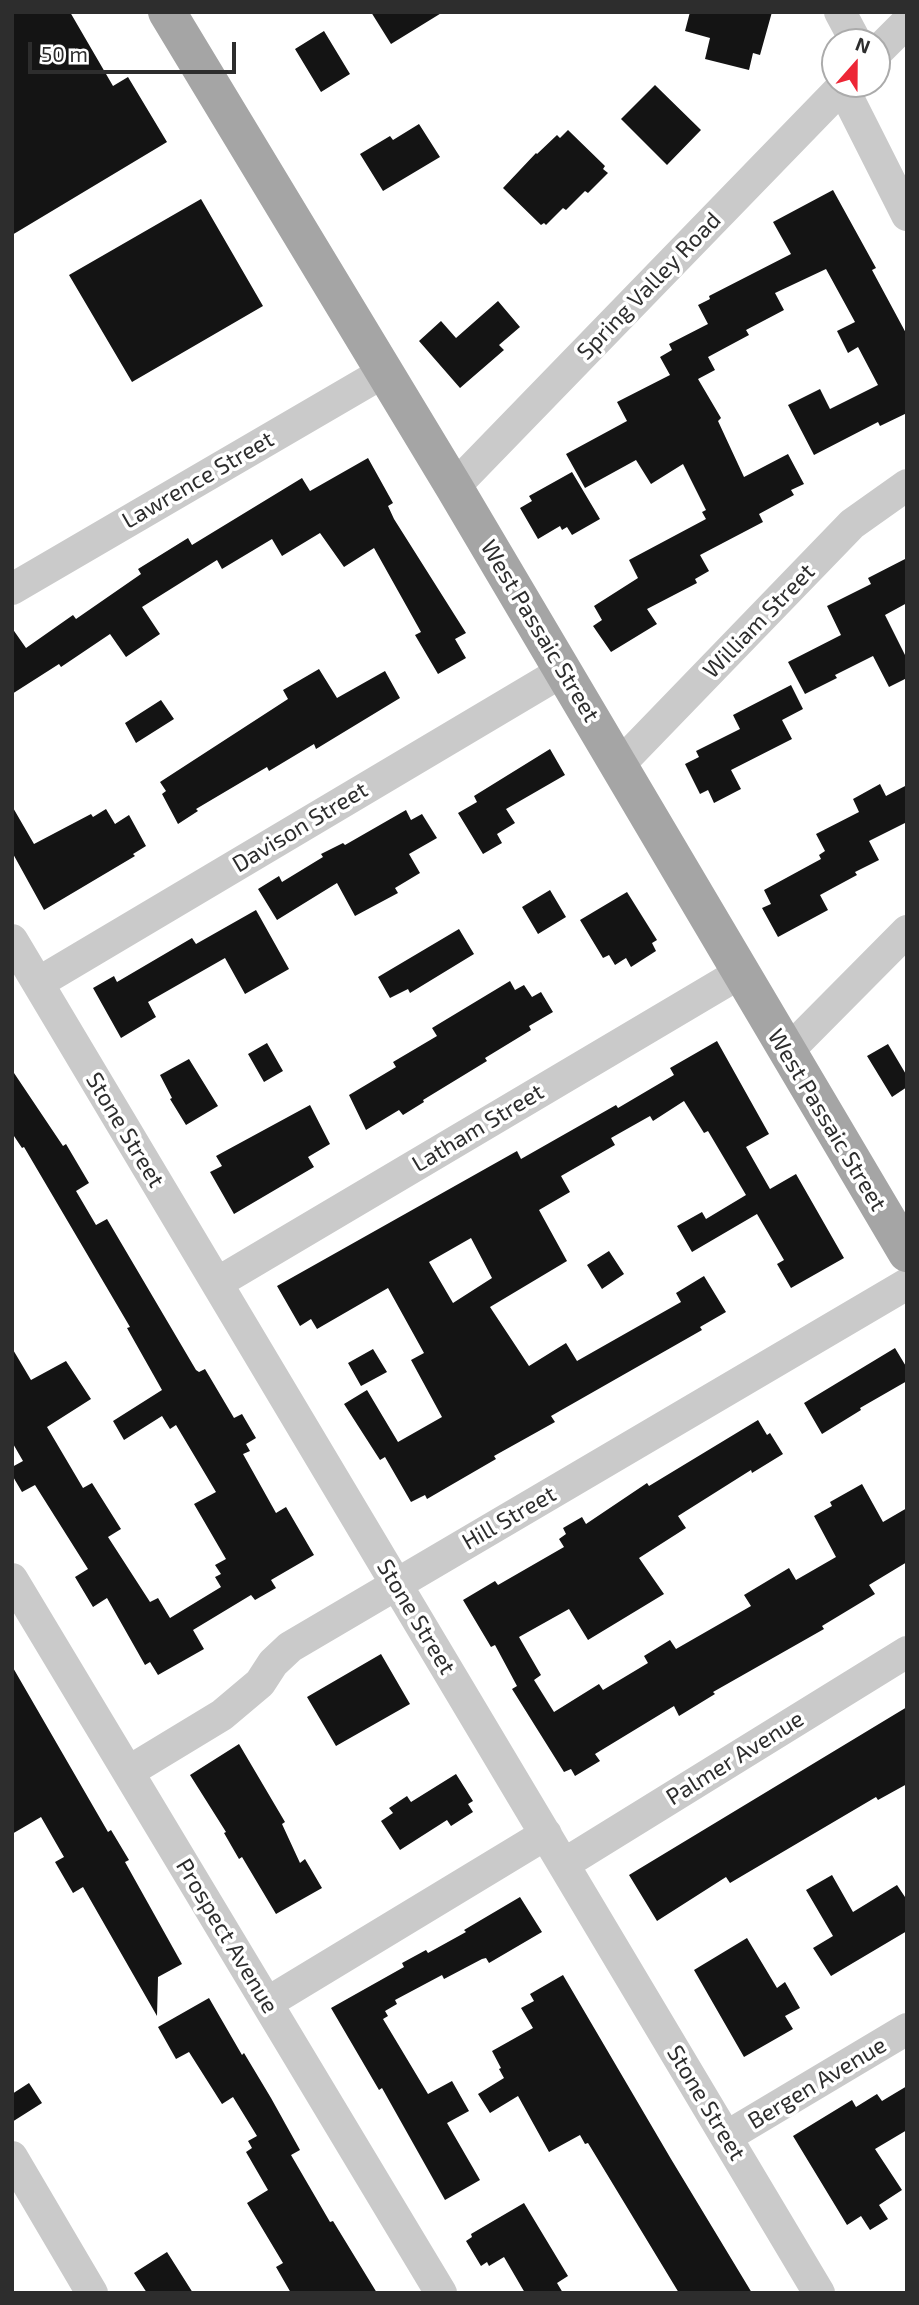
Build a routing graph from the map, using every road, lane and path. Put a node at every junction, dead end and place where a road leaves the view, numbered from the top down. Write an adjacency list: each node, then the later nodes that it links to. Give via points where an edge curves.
1 (167, 12): 11 (main road, West Passaic Street)
2 (840, 12): 4 (street)
3 (907, 22): 5 (street)
4 (849, 28)
5 (891, 38)
6 (907, 51): 7 (street)
7 (891, 53)
8 (831, 98): 13 (street, Spring Valley Road)
9 (848, 98): 10 (street)
10 (907, 215)
11 (384, 372): 13 (main road, West Passaic Street); 14 (street, Lawrence Street)
12 (907, 485): 16 (street, William Street, via 852,524)
13 (454, 487): 15 (main road, West Passaic Street)
14 (12, 589)
15 (563, 671): 16 (main road, West Passaic Street); 20 (street, Davison Street)
16 (620, 765): 19 (main road, West Passaic Street)
17 (907, 932): 21 (street)
18 (12, 940): 20 (street, Stone Street)
19 (740, 973): 21 (main road, West Passaic Street); 23 (street, Latham Street)
20 (38, 983): 23 (street, Stone Street)
21 (787, 1052): 22 (main road, West Passaic Street)
22 (907, 1253)
23 (217, 1283): 26 (street, Stone Street)
24 (907, 1284): 26 (street, Hill Street)
25 (12, 1579): 28 (street, Prospect Avenue)
26 (396, 1584): 28 (street, Hill Street, via 290,1647 260,1683 222,1715); 29 (street, Stone Street)
27 (907, 1652): 30 (street, Palmer Avenue)
28 (128, 1772): 31 (street, Prospect Avenue)
29 (545, 1834): 30 (street, Stone Street); 31 (street)
30 (564, 1864): 33 (street, Stone Street)
31 (267, 2003): 36 (street, Prospect Avenue)
32 (907, 2029): 33 (street, Bergen Avenue)
33 (726, 2137): 37 (street, Stone Street)
34 (12, 2157): 35 (street)
35 (92, 2293)
36 (441, 2293)
37 (819, 2293)

